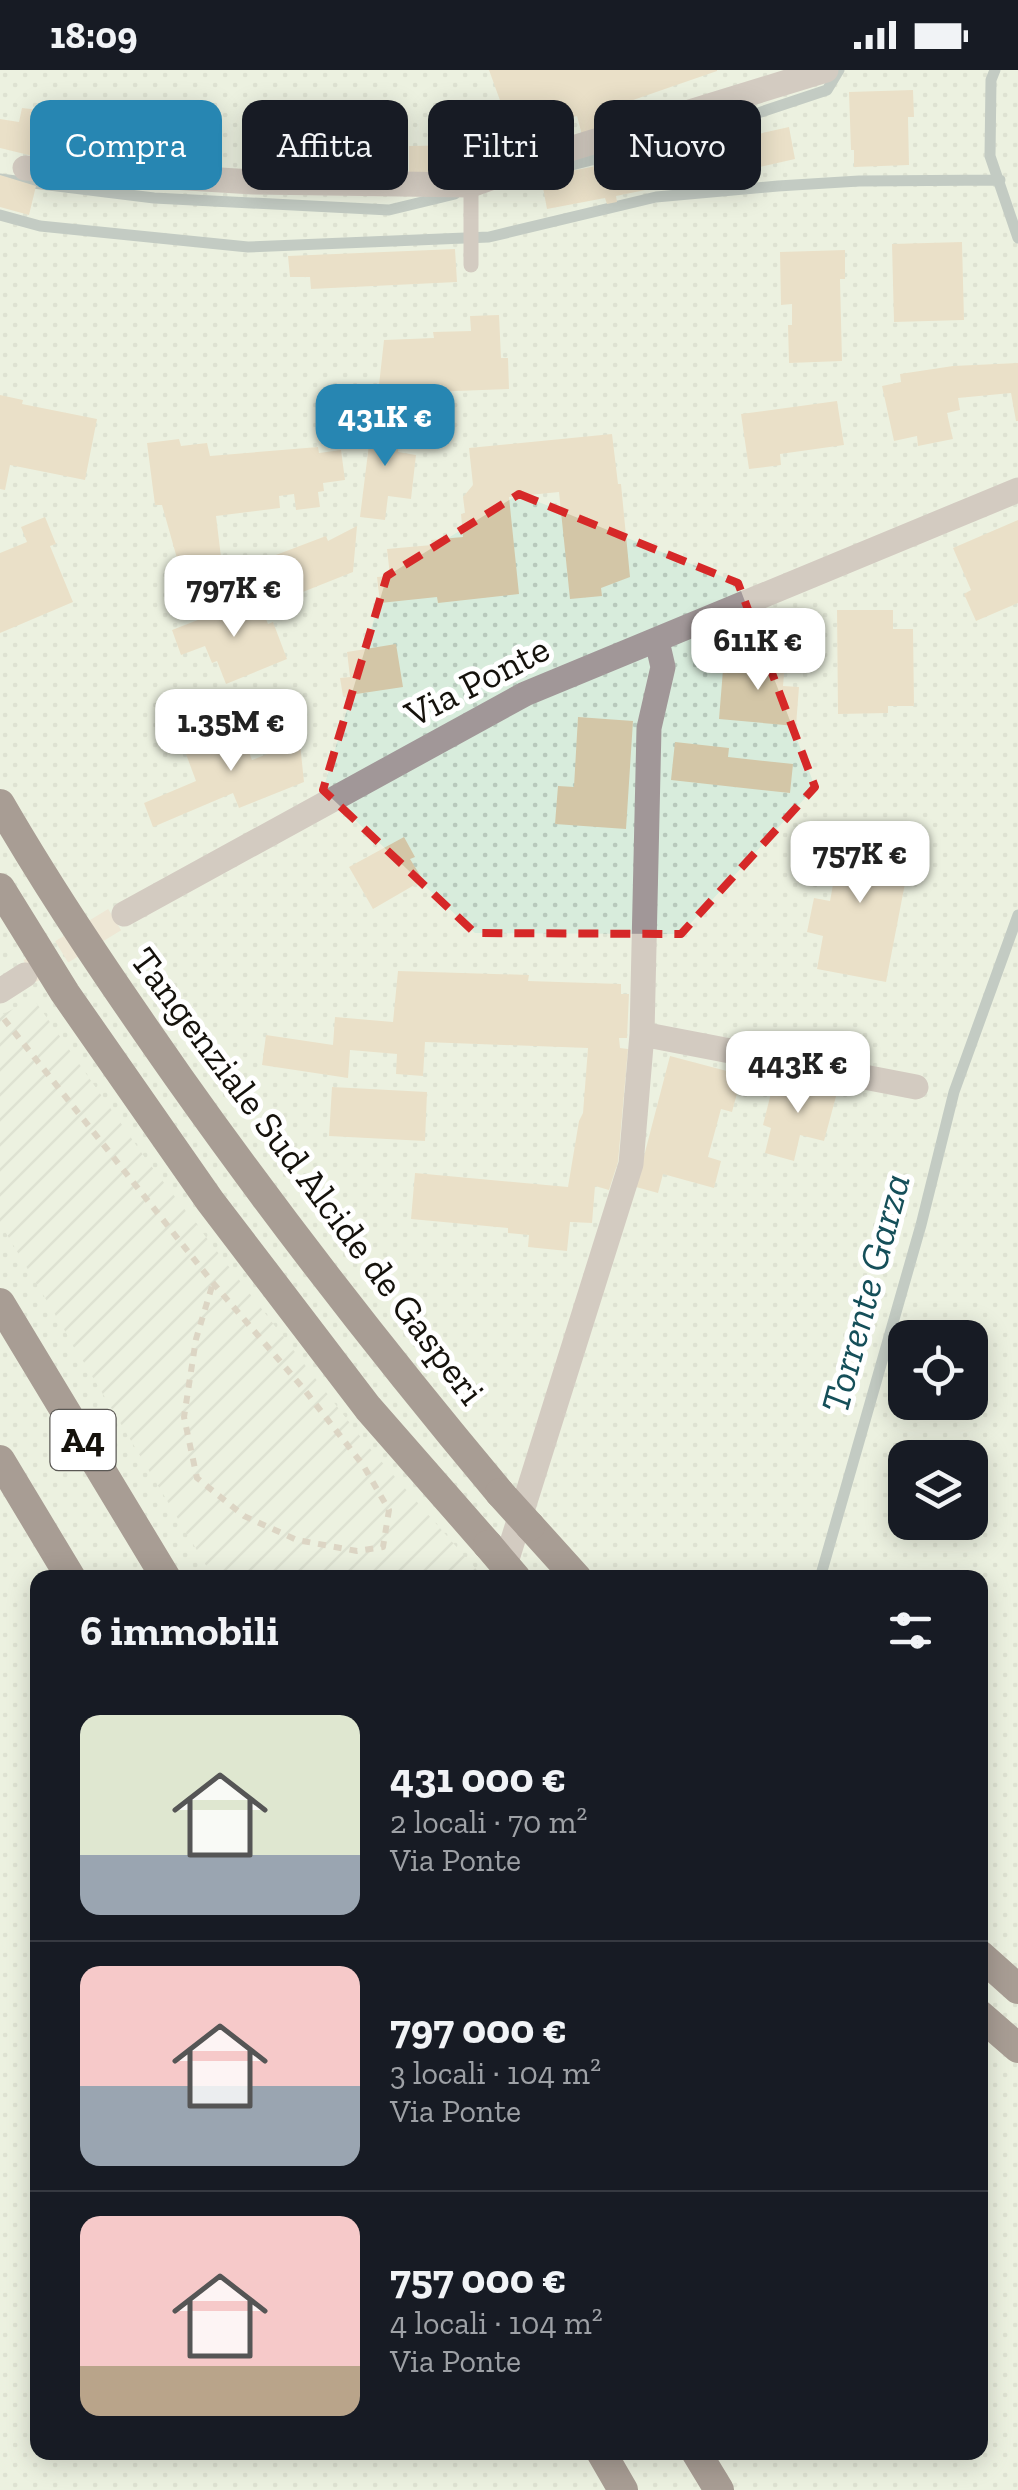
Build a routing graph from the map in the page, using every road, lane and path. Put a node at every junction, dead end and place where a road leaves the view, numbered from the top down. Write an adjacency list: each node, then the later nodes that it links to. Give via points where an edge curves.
1 (826, 70): 2 (street)
2 (574, 148)
3 (25, 168): 4 (street)
4 (428, 184)
5 (471, 190): 6 (lane)
6 (471, 264)
7 (1018, 490): 8 (street, Via Ponte)
8 (657, 641): 11 (street, Via Ponte, via 525,694); 15 (street, via 664,666 650,728)
9 (0, 804): 24 (highway, Tangenziale Sud Alcide de Gasperi, bridge, via 102,970 244,1170 402,1376)
10 (0, 888): 23 (highway, bridge, via 210,1201 368,1408)
11 (124, 914)
12 (25, 974): 13 (street)
13 (0, 991)
14 (0, 1014): 17 (path)
15 (642, 1034): 16 (street); 22 (street, via 631,1164)
16 (916, 1087)
17 (214, 1283): 17 (path, via 362,1465 390,1510 383,1547 357,1551 297,1540 244,1516 198,1478 184,1417 196,1339)
18 (0, 1303): 21 (highway, A4)
19 (0, 1460): 20 (highway, A4)
20 (66, 1570)
21 (161, 1570)
22 (504, 1570)
23 (509, 1570)
24 (570, 1570)
25 (988, 1962): 26 (highway)
26 (1018, 1989)
27 (988, 2022): 28 (highway)
28 (1018, 2048)
29 (605, 2460): 31 (highway)
30 (701, 2460): 32 (highway)
31 (624, 2490)
32 (718, 2490)

